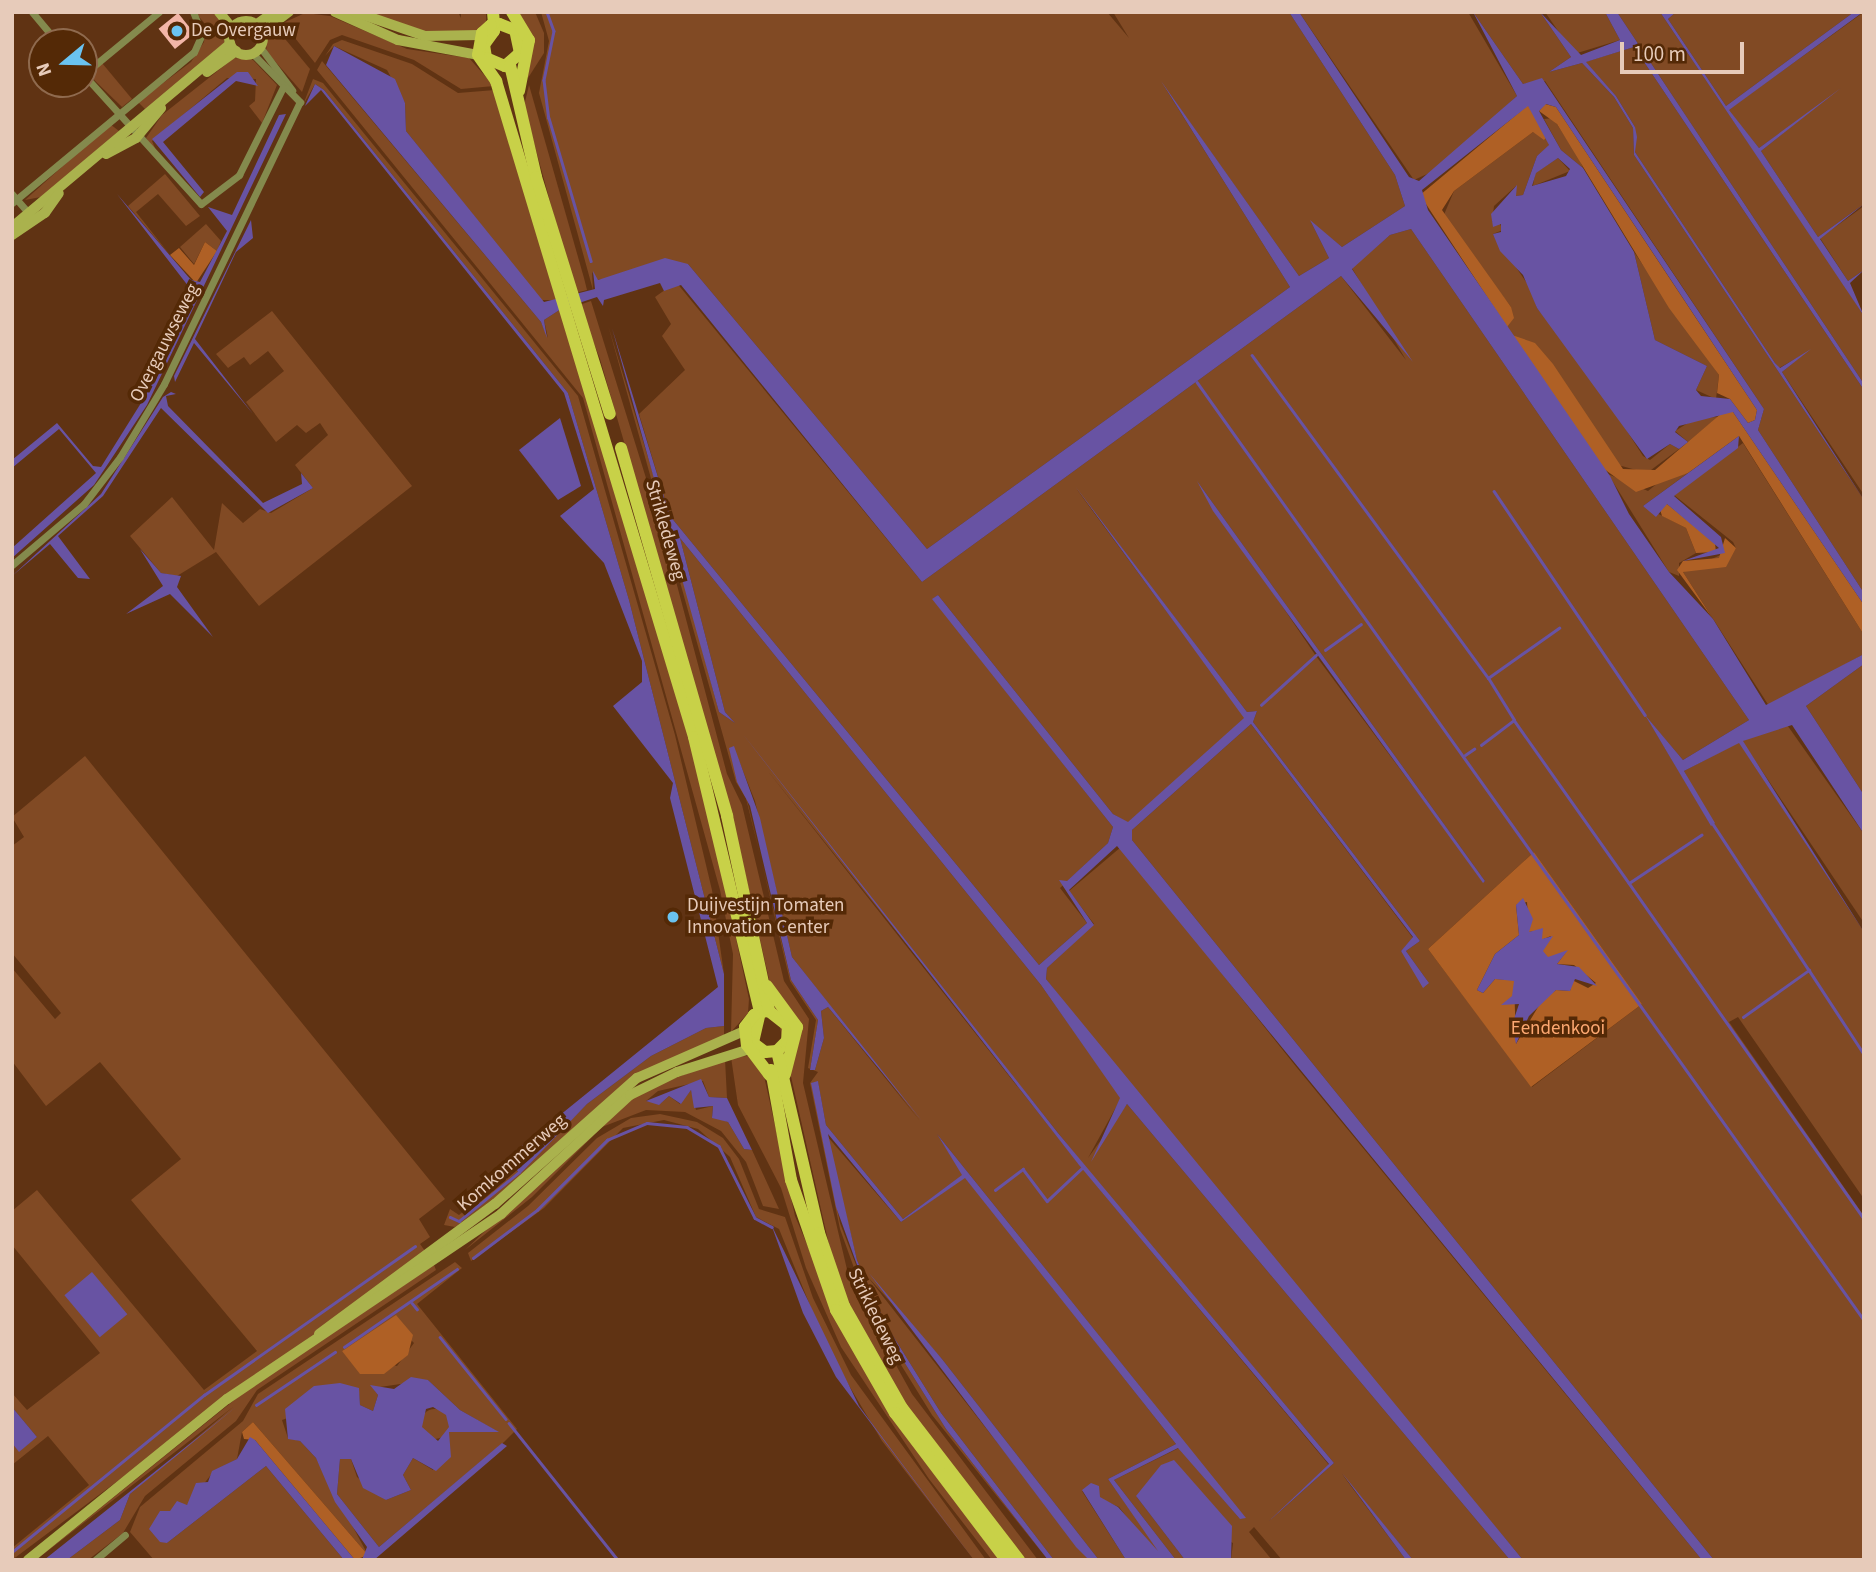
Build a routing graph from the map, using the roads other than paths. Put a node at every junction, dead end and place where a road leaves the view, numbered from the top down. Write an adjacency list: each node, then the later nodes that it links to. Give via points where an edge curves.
1 (32, 12): 13 (street)
2 (159, 12): 18 (street)
3 (193, 12): 25 (street, via 202,34 194,52)
4 (219, 12): 12 (main road)
5 (230, 12): 12 (main road)
6 (274, 12): 14 (main road)
7 (289, 12): 14 (main road)
8 (335, 12): 17 (main road, via 398,40 449,51)
9 (355, 12): 11 (main road, via 425,36)
10 (512, 12): 23 (main road, via 529,40)
11 (493, 21): 17 (main road); 19 (main road, via 521,43)
12 (235, 25): 14 (main road); 15 (main road)
13 (45, 28)
14 (259, 28): 16 (main road)
15 (233, 48): 16 (main road); 24 (main road)
16 (256, 50): 20 (street); 22 (street)
17 (479, 51): 19 (main road)
18 (98, 62)
19 (500, 68): 23 (main road, Strikledeweg); 35 (main road, Strikledeweg, via 505,107)
20 (283, 87): 22 (street); 27 (street, via 239,175 204,203)
21 (98, 91): 25 (street)
22 (300, 102): 36 (street, Overgauwseweg, via 164,384 114,468 84,504)
23 (518, 107): 35 (main road, Strikledeweg)
24 (161, 108): 26 (main road); 27 (main road)
25 (117, 115): 26 (street); 30 (street)
26 (128, 128): 27 (street); 28 (main road)
27 (136, 138): 28 (main road)
28 (106, 154): 29 (main road)
29 (59, 193): 31 (main road); 32 (main road)
30 (14, 199): 31 (street)
31 (27, 212): 32 (street); 33 (main road)
32 (35, 222): 34 (main road)
33 (12, 227)
34 (12, 236)
35 (570, 301): 37 (main road, Strikledeweg, via 727,816); 38 (main road, Strikledeweg, via 694,737)
36 (12, 565)
37 (767, 986): 38 (main road, Strikledeweg); 41 (main road, via 797,1027)
38 (761, 1013): 39 (main road); 40 (main road, via 751,1031); 40 (main road, via 788,1026 787,1041)
39 (744, 1031): 40 (main road); 42 (main road, Komkommerweg, via 637,1078 495,1204 343,1311)
40 (762, 1051): 41 (main road, Strikledeweg); 42 (main road, Komkommerweg, via 677,1072 630,1095 501,1214); 46 (main road, Strikledeweg, via 804,1224 846,1332 895,1413)
41 (785, 1078): 47 (main road, Strikledeweg, via 818,1233 855,1328 902,1408)
42 (312, 1341): 44 (main road, Komkommerweg, via 201,1418)
43 (125, 1535): 45 (street)
44 (28, 1560)
45 (95, 1560)
46 (1006, 1560)
47 (1018, 1560)

